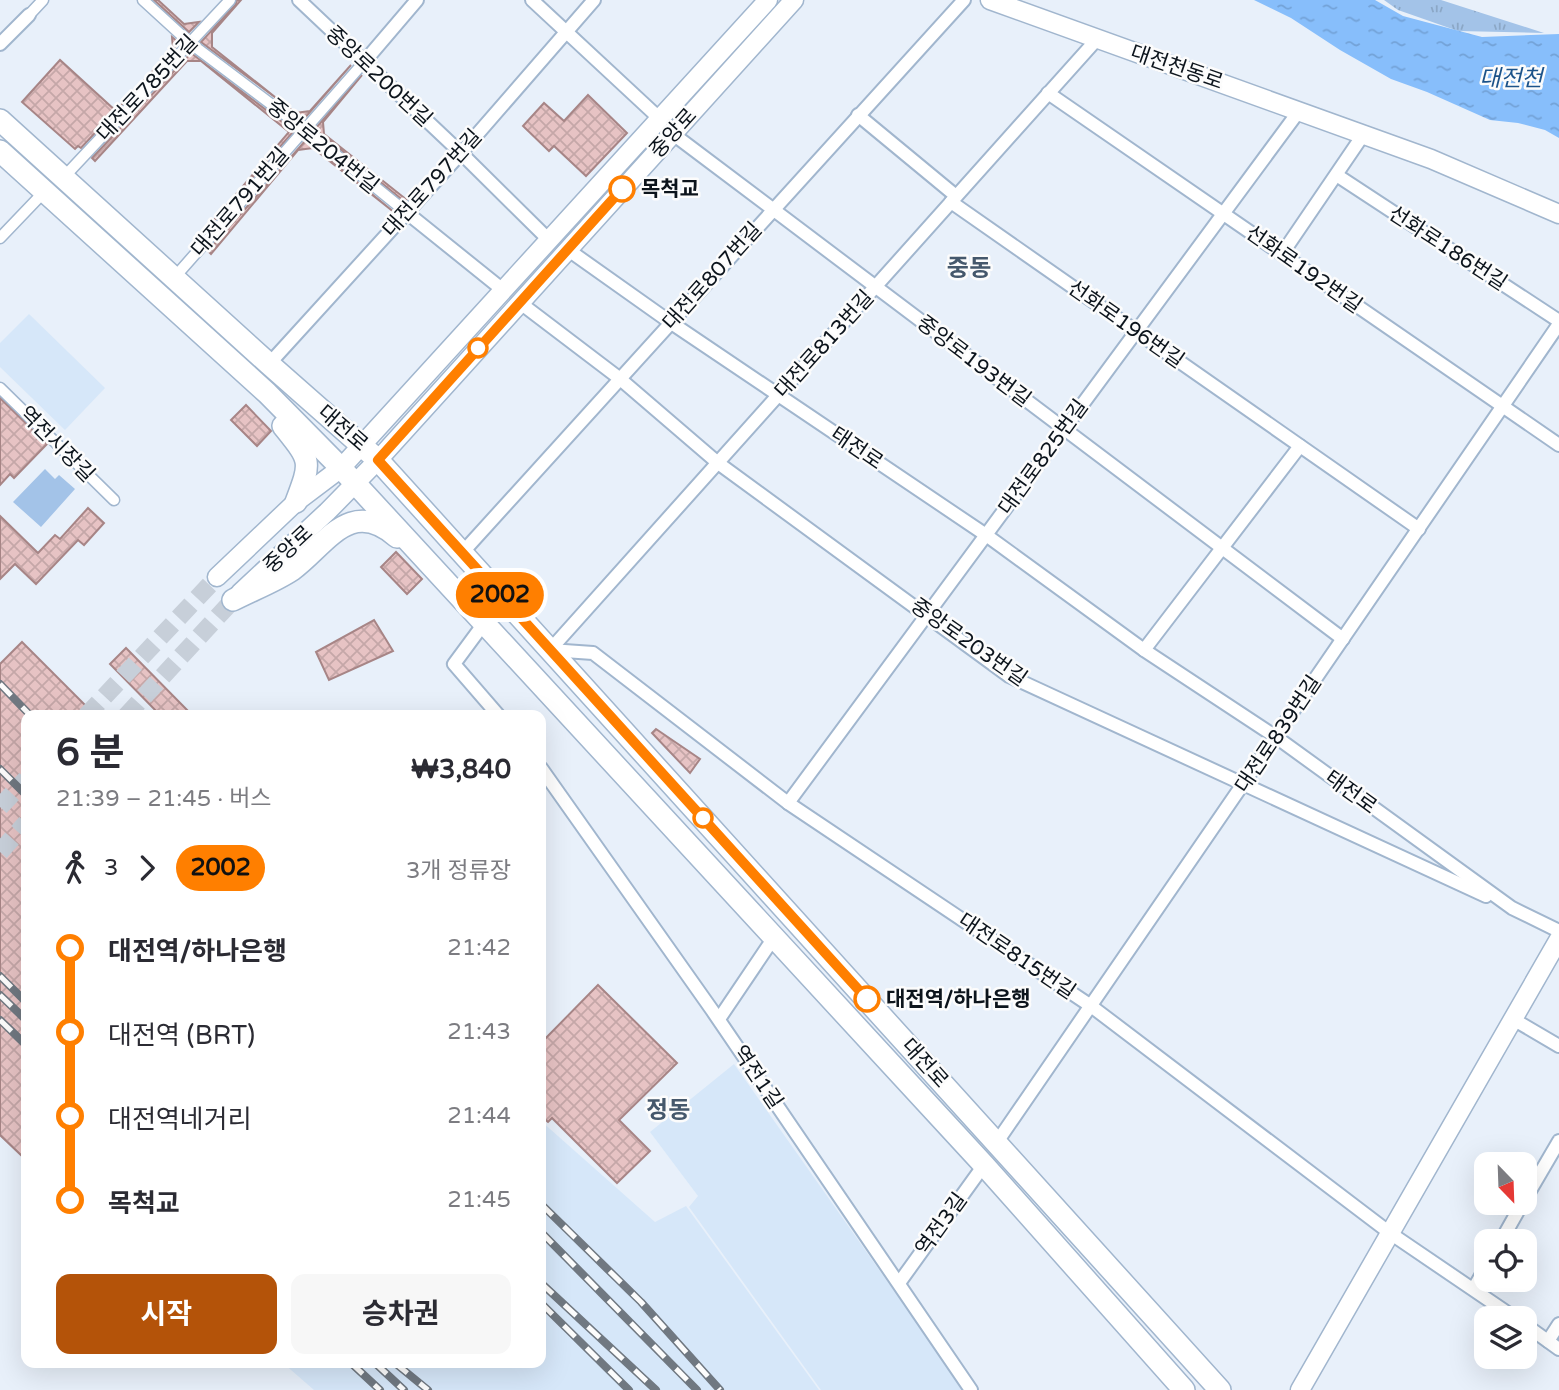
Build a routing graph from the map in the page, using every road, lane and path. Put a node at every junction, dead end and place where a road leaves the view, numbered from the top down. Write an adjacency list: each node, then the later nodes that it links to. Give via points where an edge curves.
1 (43, 0): 12 (street)
2 (143, 0): 15 (street, 중앙로204번길)
3 (230, 0): 15 (street, 대전로785번길)
4 (299, 0): 17 (street, 중앙로200번길)
5 (417, 0): 17 (street, 대전로791번길)
6 (532, 0): 13 (street)
7 (594, 0): 13 (street, 대전로797번길)
8 (768, 0): 21 (main road, 중앙로)
9 (794, 0): 24 (main road, 중앙로)
10 (964, 0): 20 (street, 대전로807번길)
11 (990, 0): 14 (main road, 대전천동로)
12 (29, 15): 16 (street)
13 (565, 31): 21 (street); 27 (street, 대전로797번길)
14 (1098, 38): 18 (street, 대전로813번길); 19 (main road, 대전천동로)
15 (190, 43): 23 (street, 중앙로204번길); 29 (street, 대전로785번길)
16 (0, 44)
17 (365, 61): 23 (street, 대전로791번길); 27 (street, 중앙로200번길)
18 (1048, 93): 31 (street, 대전로813번길); 34 (street, 선화로192번길)
19 (1299, 111): 25 (main road, 대전천동로); 34 (street, 대전로825번길)
20 (858, 116): 31 (street, 선화로196번길); 32 (street, 대전로807번길)
21 (659, 118): 37 (main road, 중앙로)
22 (0, 120): 29 (main road, 대전로)
23 (304, 129): 33 (street, 중앙로204번길); 40 (street, 대전로791번길)
24 (673, 134): 32 (street, 중앙로193번길); 38 (main road, 중앙로)
25 (1363, 135): 28 (street); 35 (main road, 대전천동로, via 1432,159)
26 (0, 151): 30 (main road, 대전로)
27 (461, 153): 33 (street, 대전로797번길); 37 (street, 중앙로200번길)
28 (1338, 176): 39 (street); 45 (street, 선화로186번길)
29 (64, 177): 40 (main road, 대전로)
30 (44, 192): 36 (street); 50 (main road, 대전로)
31 (954, 199): 41 (street, 대전로813번길); 46 (street, 선화로196번길)
32 (773, 209): 41 (street, 중앙로193번길); 44 (street, 대전로807번길)
33 (406, 212): 42 (street, 중앙로204번길); 47 (street, 대전로797번길)
34 (1223, 213): 39 (street, 선화로192번길); 46 (street, 대전로825번길)
35 (1559, 215)
36 (0, 238)
37 (549, 240): 42 (main road, 중앙로)
38 (568, 249): 43 (main road, 중앙로); 44 (street, 태전로)
39 (1282, 254): 52 (street, 선화로192번길)
40 (174, 278): 47 (main road, 대전로)
41 (876, 287): 51 (street, 대전로813번길); 53 (street, 중앙로193번길)
42 (503, 290): 54 (main road, 중앙로)
43 (519, 302): 48 (street, 중앙로203번길); 57 (main road, 중앙로)
44 (670, 322): 48 (street, 대전로807번길); 51 (street, 태전로)
45 (1559, 323): 52 (street, 대전로839번길)
46 (1137, 331): 53 (street, 대전로825번길); 56 (street, 선화로196번길)
47 (269, 364): 54 (main road, 대전로)
48 (619, 378): 58 (street, 중앙로203번길); 65 (street, 대전로807번길)
49 (0, 388): 60 (street, 역전시장길)
50 (267, 393): 59 (main road, 대전로); 61 (main road, via 279,421 305,453 307,472)
51 (779, 396): 58 (street, 대전로813번길); 63 (street, 태전로)
52 (1503, 406): 55 (street, 선화로192번길); 62 (street, 대전로839번길)
53 (1064, 429): 63 (street, 대전로825번길); 64 (street, 중앙로193번길)
54 (363, 444): 57 (main road, 대전로); 59 (main road, 중앙로)
55 (1559, 444)
56 (1300, 446): 62 (street, 선화로196번길); 64 (street)
57 (378, 460): 59 (main road, 중앙로); 65 (main road, 대전로)
58 (718, 463): 69 (street, 중앙로203번길); 72 (street, 대전로813번길)
59 (348, 475): 61 (main road, 중앙로); 66 (main road, 대전로); 68 (main road, 중앙로, via 327,512)
60 (114, 500)
61 (296, 502): 67 (main road, 중앙로)
62 (1419, 529): 71 (street, 대전로839번길)
63 (986, 535): 69 (street, 대전로825번길); 73 (street, 태전로)
64 (1222, 548): 71 (street, 중앙로193번길); 73 (street)
65 (462, 553): 72 (main road, 대전로)
66 (438, 572): 68 (main road, via 385,527 367,522 344,524 291,570); 70 (main road, 대전로)
67 (217, 577)
68 (233, 600)
69 (927, 615): 77 (street, 중앙로203번길, via 1009,676); 78 (street, 대전로825번길)
70 (485, 622): 74 (street, via 454,664); 81 (main road, 대전로)
71 (1343, 639): 75 (street, 대전로839번길)
72 (550, 650): 78 (street, 대전로815번길, via 593,653); 88 (main road, 대전로)
73 (1144, 650): 75 (street, 태전로)
74 (494, 710)
75 (1276, 737): 77 (street, 대전로839번길); 79 (street, 태전로)
76 (546, 775): 85 (street, 역전1길)
77 (1243, 785): 79 (street, 중앙로203번길); 83 (street, 대전로839번길)
78 (788, 803): 83 (street, 대전로815번길)
79 (1512, 908): 80 (street, 태전로)
80 (1559, 931)
81 (773, 939): 85 (street); 89 (main road, 대전로)
82 (1559, 939): 84 (main road)
83 (1091, 1006): 88 (street, 대전로839번길); 91 (street, 대전로815번길)
84 (1513, 1019): 86 (street); 91 (main road)
85 (719, 1020): 92 (street, 역전1길)
86 (1559, 1045)
87 (1559, 1141): 90 (street)
88 (997, 1142): 102 (main road, 대전로)
89 (984, 1165): 92 (street, 역전3길); 101 (main road, 대전로)
90 (1537, 1179)
91 (1390, 1233): 93 (street, 대전로815번길); 103 (main road)
92 (899, 1283): 100 (street, 역전1길)
93 (1474, 1288)
94 (1480, 1292): 95 (street, 대전로815번길)
95 (1499, 1306)
96 (1559, 1324): 98 (street)
97 (1537, 1333): 98 (street)
98 (1548, 1341): 99 (street)
99 (1559, 1349)
100 (971, 1390)
101 (1184, 1390)
102 (1220, 1390)
103 (1300, 1390)

